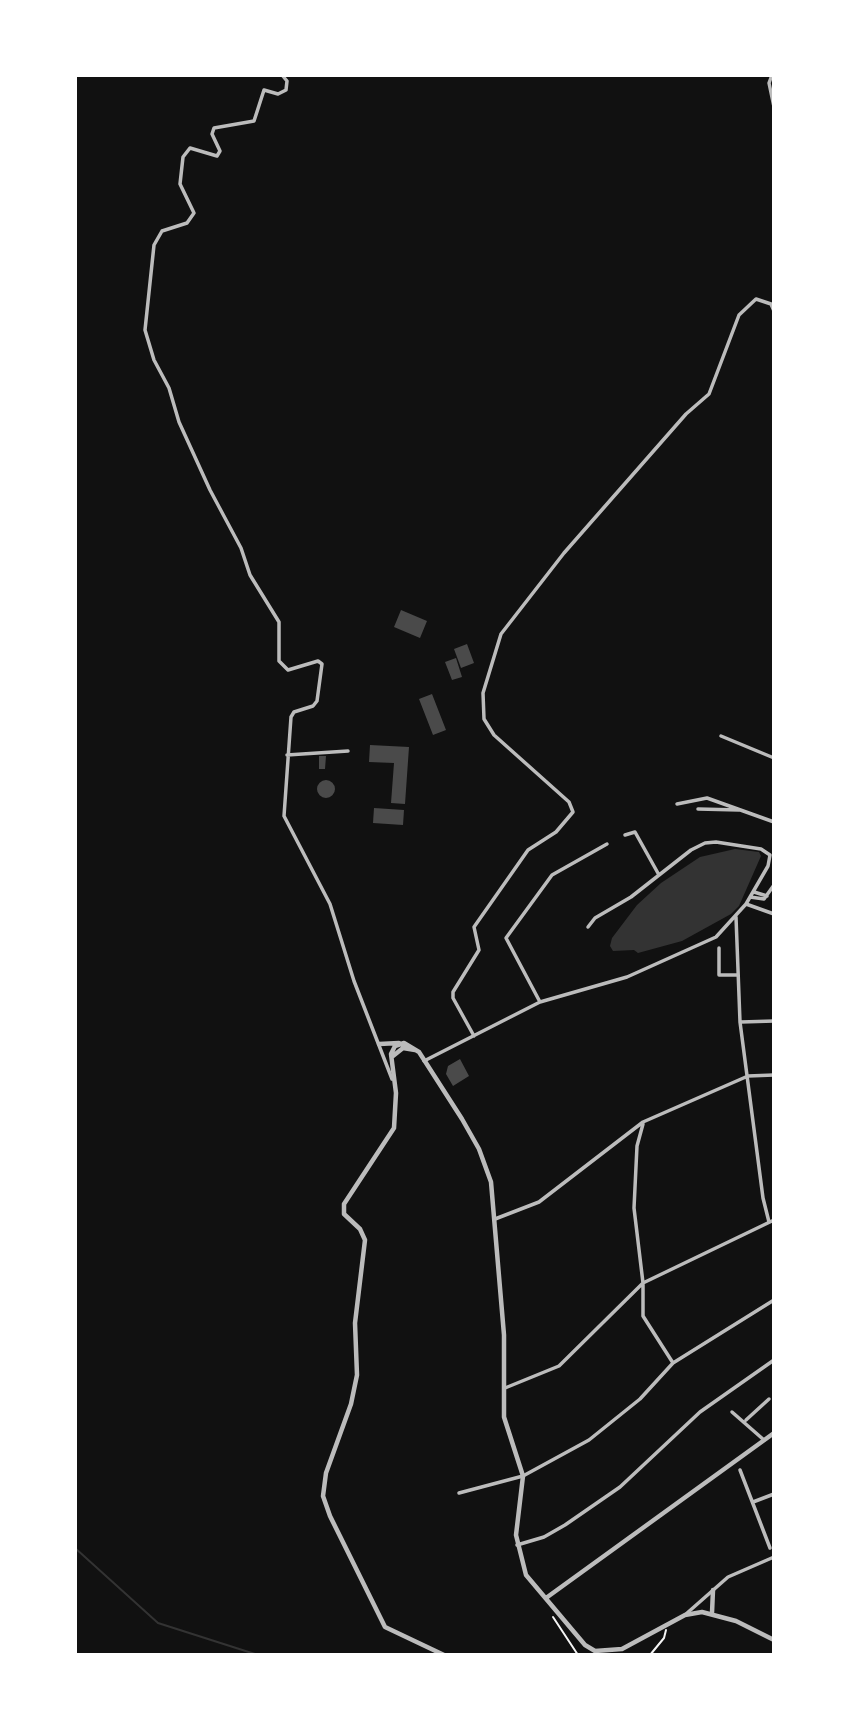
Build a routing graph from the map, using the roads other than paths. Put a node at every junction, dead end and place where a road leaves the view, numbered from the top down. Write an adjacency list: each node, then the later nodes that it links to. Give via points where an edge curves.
1 (282, 75): 7 (street, via 286,90 280,94 264,90 254,121 214,128 220,151 216,156 190,148 184,157 180,184 194,213 187,223 162,231 153,245 145,330 179,422 250,575 278,622 279,661 288,670 321,662 323,675 313,706 292,714)
2 (772, 75): 3 (street)
3 (774, 107)
4 (774, 311): 29 (street, via 771,304 756,299 744,310 730,333 709,394 686,414 564,553 500,634 483,693 484,719 494,735 569,802 573,812 556,832 528,850 474,927 479,950 453,992)
5 (720, 736): 8 (street)
6 (348, 751): 7 (street)
7 (287, 755): 31 (street, via 284,816 330,904)
8 (774, 758)
9 (677, 804): 11 (street, via 707,798)
10 (698, 809): 11 (street)
11 (741, 810): 12 (street)
12 (774, 822)
13 (625, 835): 15 (street, via 635,832)
14 (607, 844): 26 (street, via 552,875 506,937)
15 (659, 875): 17 (street, via 705,843 761,849 770,855 770,862); 23 (street)
16 (774, 885): 18 (street)
17 (754, 892): 18 (street); 19 (street)
18 (767, 895): 19 (street, via 761,900)
19 (750, 897): 20 (street)
20 (746, 904): 21 (street); 22 (street)
21 (774, 914)
22 (736, 917): 25 (street); 26 (street, via 716,937 652,968)
23 (589, 926)
24 (719, 948): 25 (street, via 719,975)
25 (738, 975): 28 (street)
26 (540, 1002): 29 (street)
27 (774, 1021): 28 (street)
28 (740, 1022): 36 (street)
29 (474, 1036): 33 (street)
30 (404, 1042): 31 (street); 32 (street); 34 (street, via 392,1050)
31 (379, 1044): 37 (street)
32 (419, 1052): 33 (street); 34 (street, via 397,1050)
33 (424, 1061): 39 (street, via 479,1149 491,1182)
34 (391, 1065): 37 (street)
35 (774, 1075): 36 (street)
36 (748, 1076): 38 (street); 40 (street, via 763,1198)
37 (394, 1084): 64 (street, via 392,1133 344,1204 344,1214 365,1240 355,1323 357,1375 323,1496 385,1627)
38 (643, 1122): 39 (street, via 539,1202); 41 (street, via 634,1208)
39 (495, 1219): 45 (street)
40 (771, 1221): 41 (street)
41 (643, 1283): 44 (street, via 645,1322); 45 (street, via 559,1366)
42 (774, 1300): 44 (street)
43 (774, 1360): 56 (street, via 700,1412 609,1494 554,1531)
44 (673, 1363): 52 (street, via 614,1422)
45 (505, 1388): 52 (street, via 504,1417)
46 (769, 1399): 48 (street)
47 (732, 1412): 48 (street)
48 (746, 1420): 50 (street)
49 (774, 1433): 50 (street)
50 (764, 1440): 60 (street)
51 (740, 1470): 55 (street)
52 (523, 1476): 53 (street); 56 (street)
53 (459, 1493)
54 (774, 1494): 55 (street)
55 (753, 1502): 57 (street)
56 (517, 1545): 60 (street, via 527,1575)
57 (770, 1548)
58 (774, 1557): 59 (street, via 728,1577)
59 (713, 1590): 61 (street); 62 (street)
60 (546, 1598): 62 (street, via 585,1645 603,1652 622,1649)
61 (712, 1614): 62 (street); 63 (street)
62 (685, 1615)
63 (774, 1640)
64 (444, 1655)

